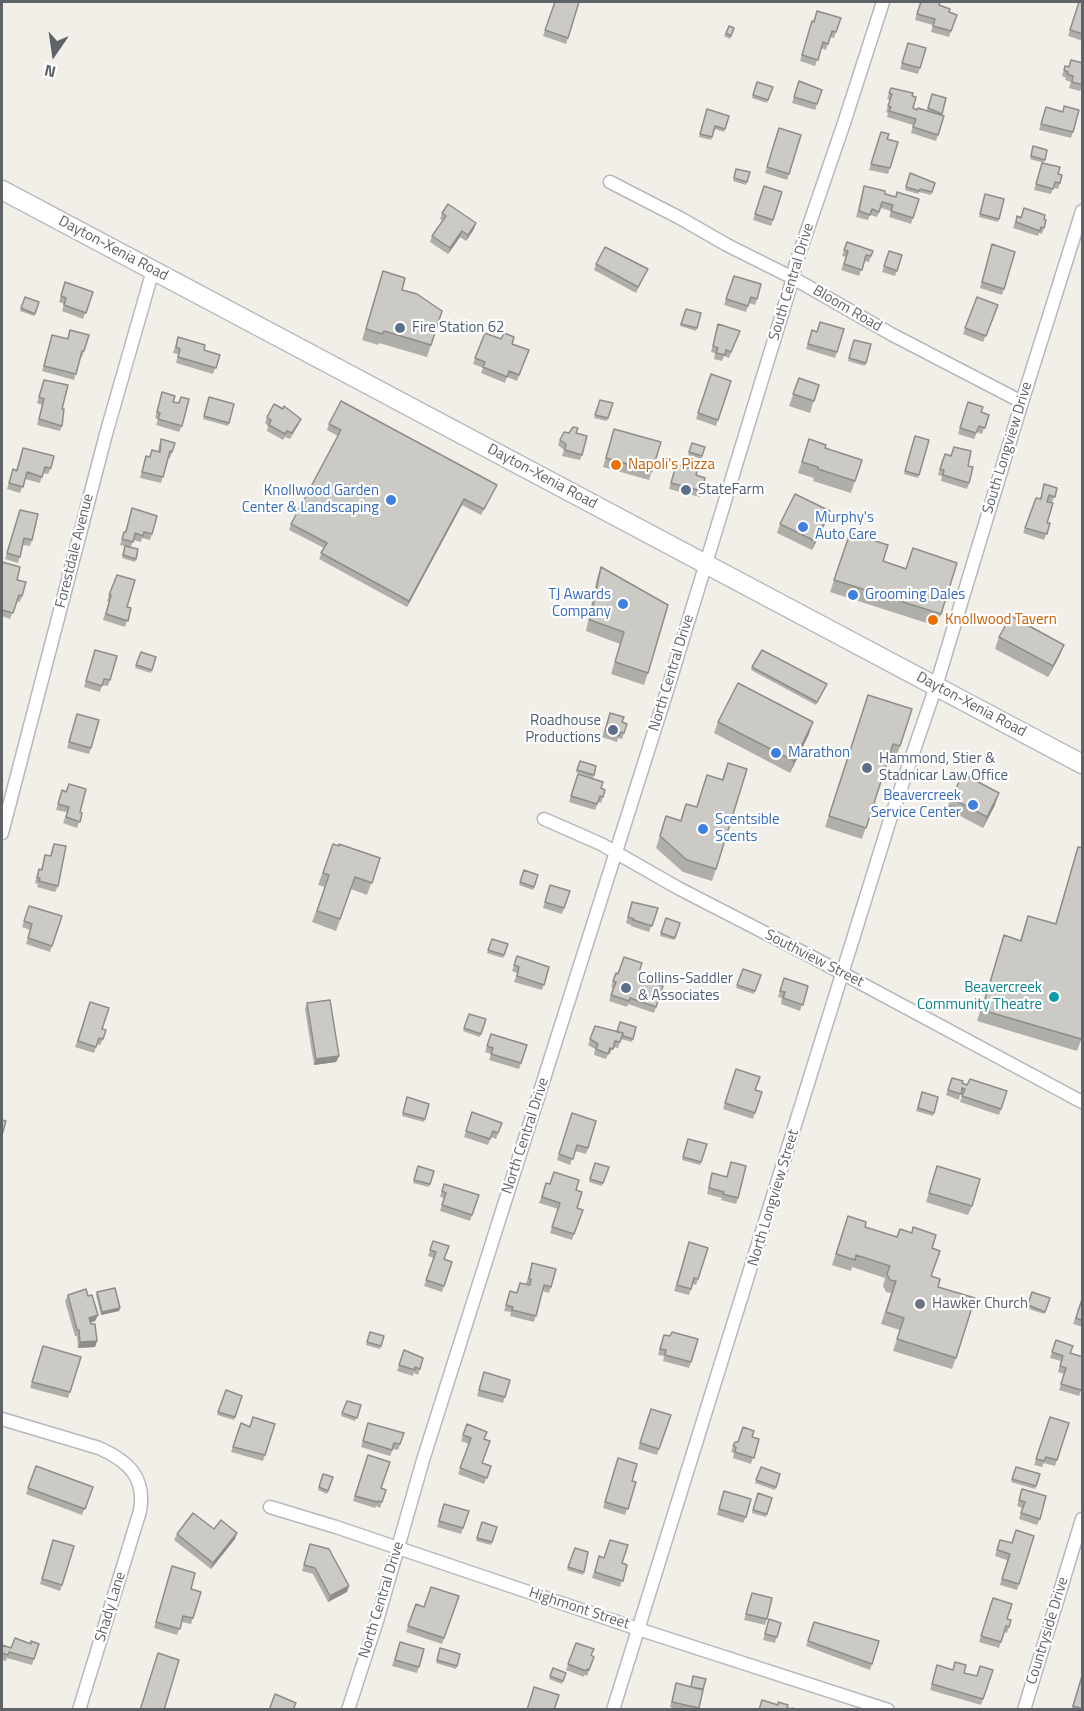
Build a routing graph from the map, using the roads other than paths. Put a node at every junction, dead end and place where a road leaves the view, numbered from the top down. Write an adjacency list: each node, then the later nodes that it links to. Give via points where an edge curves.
1 (883, 2): 6 (street, South Central Drive)
2 (610, 182): 6 (street, Bloom Road)
3 (2, 190): 5 (main road, Dayton-Xenia Road)
4 (1083, 211): 7 (street, South Longview Drive)
5 (153, 270): 8 (main road, Dayton-Xenia Road); 12 (street, Forestdale Avenue)
6 (793, 278): 7 (street, Bloom Road); 8 (street, South Central Drive)
7 (1022, 402): 9 (street, South Longview Drive)
8 (705, 564): 9 (main road, Dayton-Xenia Road); 13 (street, North Central Drive)
9 (936, 686): 10 (main road, Dayton-Xenia Road); 14 (street, North Longview Street, via 906,770)
10 (1083, 764)
11 (544, 819): 13 (street, Southview Street)
12 (2, 833)
13 (616, 853): 14 (street, Southview Street); 19 (street, North Central Drive)
14 (844, 974): 15 (street, Southview Street); 20 (street, North Longview Street)
15 (1083, 1102)
16 (2, 1419): 21 (street, Shady Lane, via 112,1454 136,1475 141,1489 141,1504)
17 (270, 1507): 19 (street, Highmont Street)
18 (1083, 1519): 25 (street, Countryside Drive)
19 (398, 1548): 20 (street, Highmont Street); 22 (street, North Central Drive)
20 (638, 1629): 23 (street, North Longview Street); 24 (street, Highmont Street)
21 (79, 1710)
22 (348, 1710)
23 (613, 1710)
24 (888, 1710)
25 (1024, 1710)

